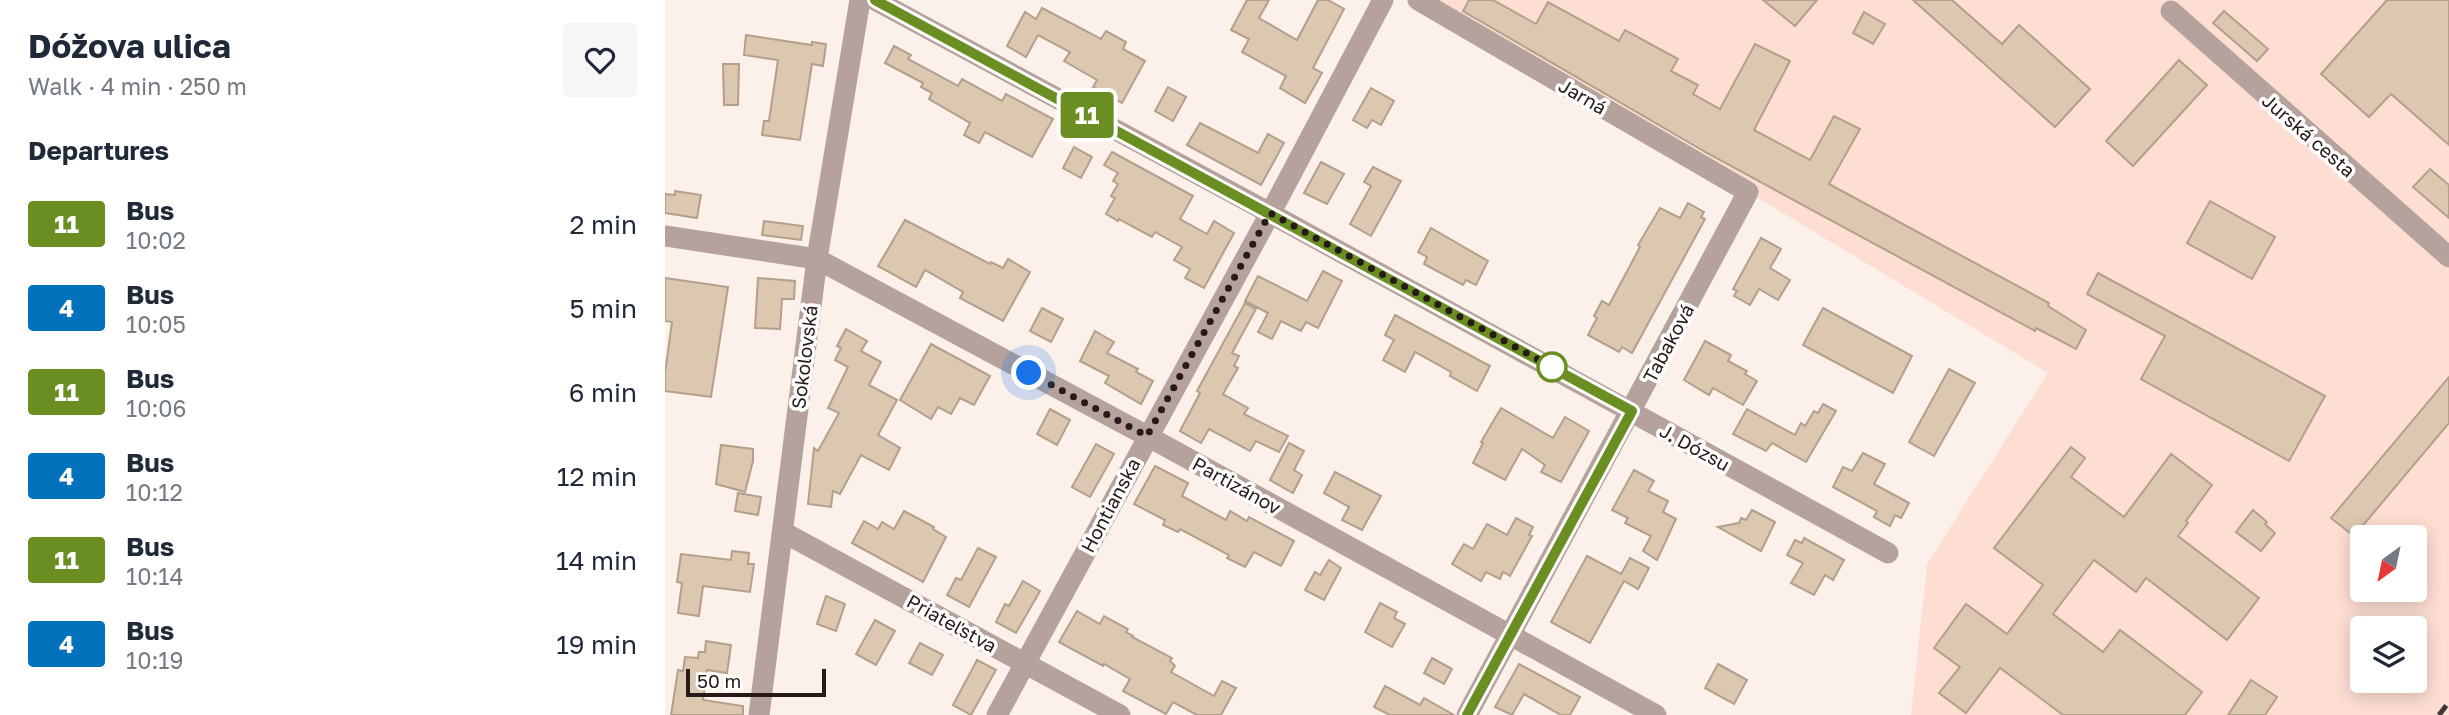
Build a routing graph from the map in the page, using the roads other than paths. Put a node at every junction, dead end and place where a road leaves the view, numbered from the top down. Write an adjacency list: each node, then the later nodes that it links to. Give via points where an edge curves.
1 (860, 0): 10 (street, Sokolovská)
2 (875, 0): 7 (street, J. Dózsu)
3 (1383, 0): 7 (street, Hontianska)
4 (1418, 0): 6 (street, Jarná)
5 (2171, 11): 9 (street, Jurská cesta)
6 (1748, 192): 11 (street, Tabaková)
7 (1270, 213): 11 (street, J. Dózsu); 12 (street, Hontianska)
8 (665, 236): 10 (street, Partizánov)
9 (2449, 257)
10 (817, 259): 12 (street, Partizánov); 13 (street, Sokolovská)
11 (1632, 411): 14 (street, J. Dózsu); 15 (street, Tabaková)
12 (1147, 436): 15 (street, Partizánov); 16 (street, Hontianska)
13 (783, 533): 16 (street, Priateľstva); 17 (street, Sokolovská)
14 (1888, 553)
15 (1511, 634): 20 (street, Tabaková); 21 (street, Partizánov)
16 (1026, 664): 18 (street, Hontianska); 19 (street, Priateľstva)
17 (759, 715)
18 (997, 715)
19 (1120, 715)
20 (1467, 715)
21 (1655, 715)

